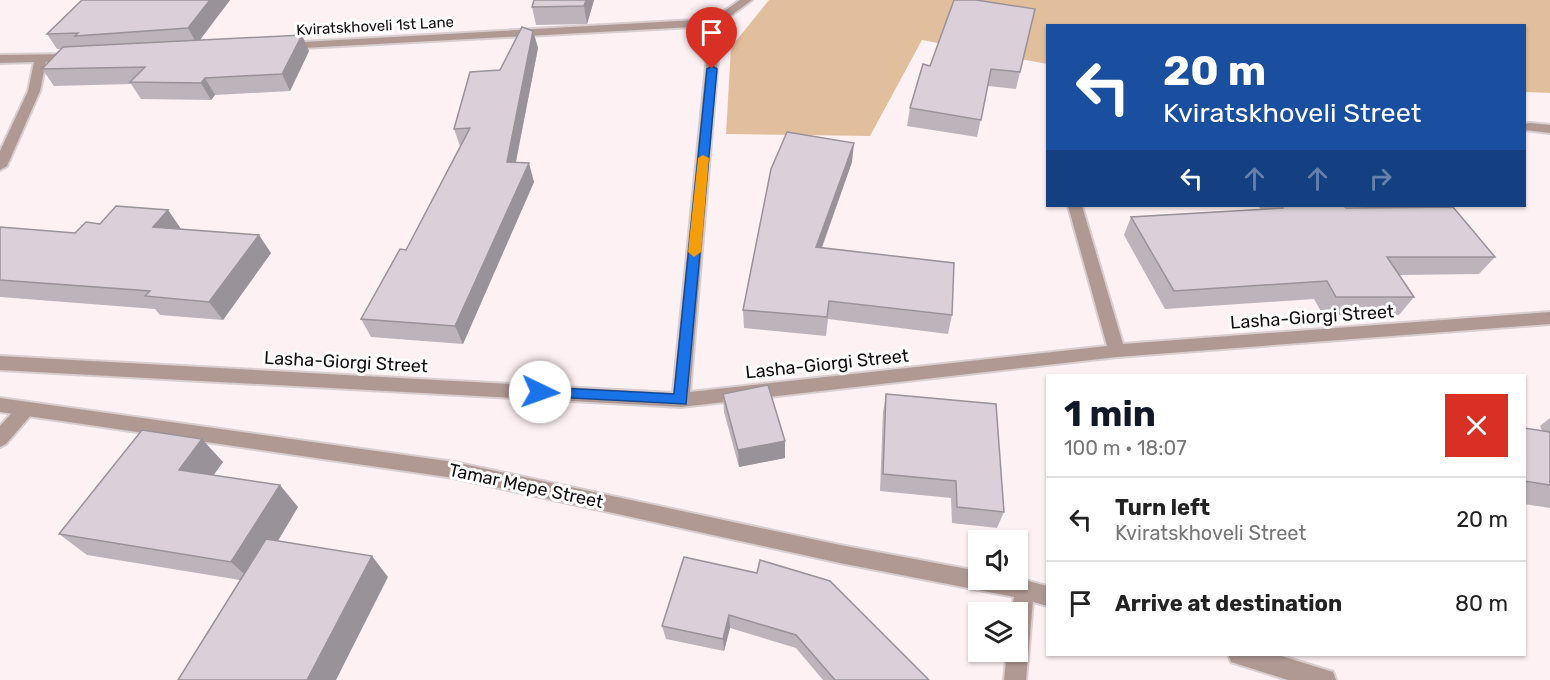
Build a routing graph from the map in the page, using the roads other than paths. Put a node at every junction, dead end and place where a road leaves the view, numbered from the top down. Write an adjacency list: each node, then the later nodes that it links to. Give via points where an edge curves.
1 (747, 0): 2 (street)
2 (716, 22): 3 (street, Kviratskhoveli 1st Lane); 14 (street)
3 (278, 47)
4 (88, 58): 6 (street)
5 (0, 59): 6 (street)
6 (40, 60): 9 (street, via 34,91)
7 (1530, 127): 8 (street)
8 (1550, 129)
9 (0, 166)
10 (1075, 207): 12 (street)
11 (1550, 318): 12 (street, Lasha-Giorgi Street)
12 (1117, 351): 14 (street, Lasha-Giorgi Street)
13 (0, 363): 14 (street, Lasha-Giorgi Street)
14 (681, 400)
15 (0, 405): 16 (street, Tamar Mepe Street)
16 (26, 409): 17 (street); 18 (street, Tamar Mepe Street, via 454,470)
17 (0, 439)
18 (968, 578)
19 (1024, 590): 23 (street)
20 (1027, 590): 21 (street, Tamar Mepe Street)
21 (1046, 596)
22 (1246, 656): 24 (street)
23 (1015, 680)
24 (1324, 680)

